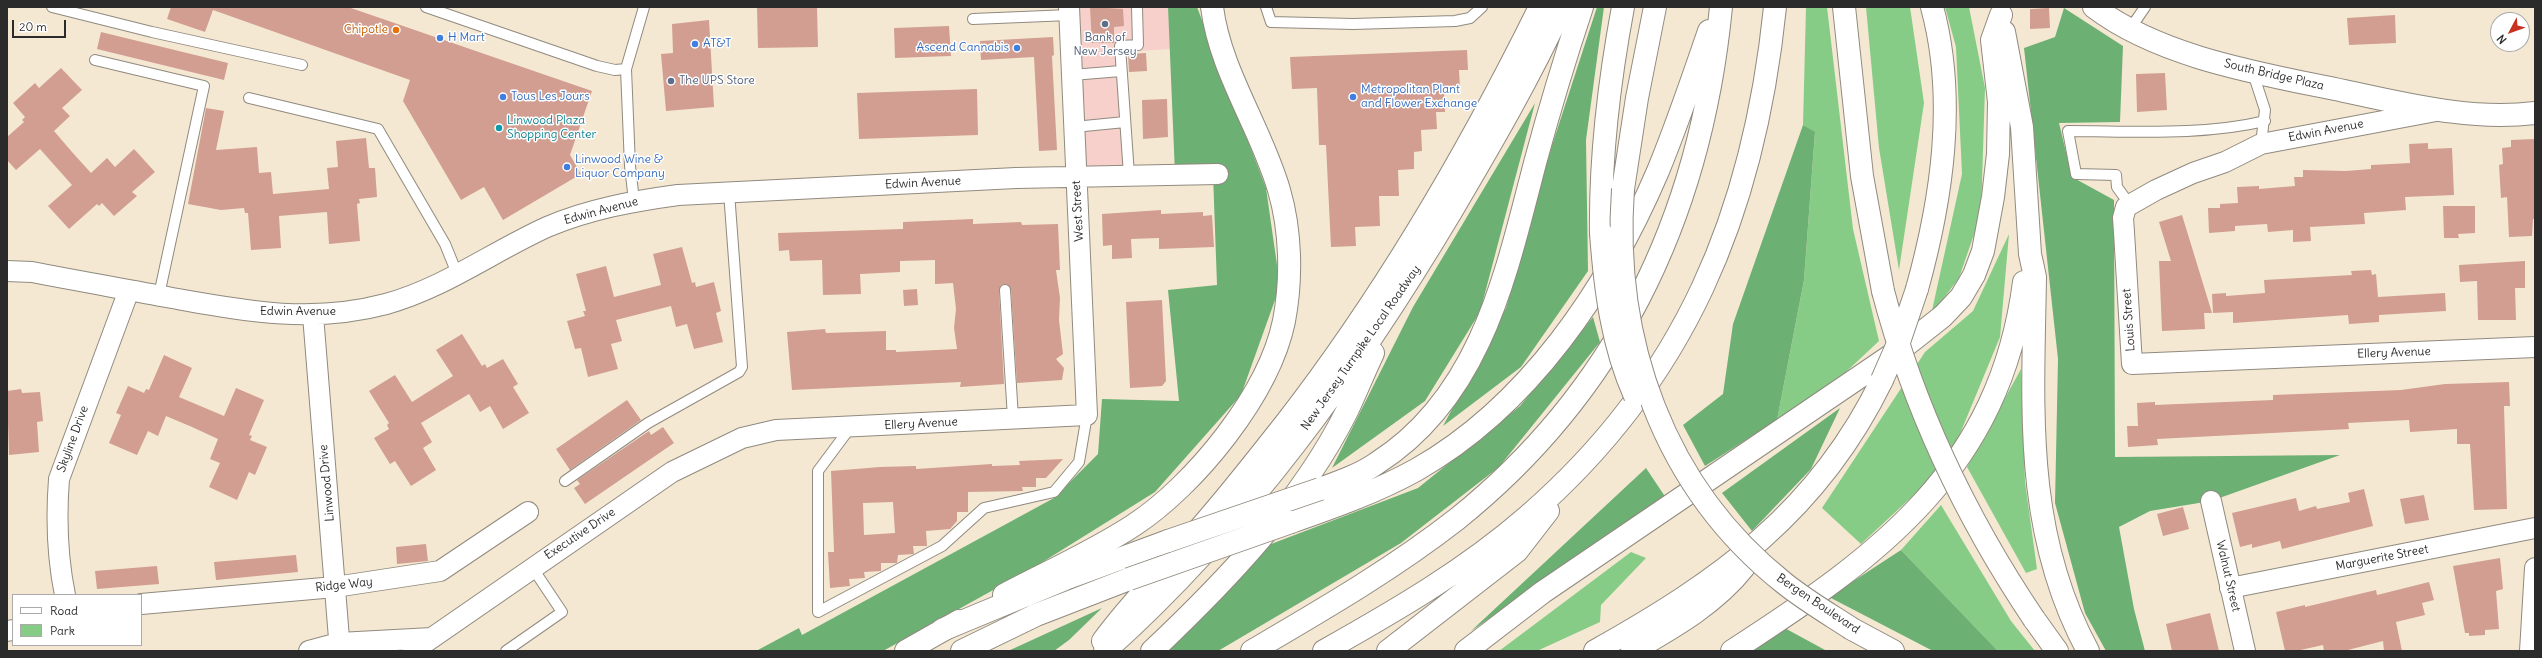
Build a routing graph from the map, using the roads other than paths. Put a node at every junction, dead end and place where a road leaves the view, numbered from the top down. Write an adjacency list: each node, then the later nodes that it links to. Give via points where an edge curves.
1 (52, 7): 25 (lane)
2 (426, 7): 26 (lane, via 597,66 615,70)
3 (644, 7): 26 (lane)
4 (1137, 7): 27 (lane, via 1138,45 1120,46)
5 (1212, 7): 70 (main road, via 1226,59 1270,164 1286,226 1289,275 1286,307 1279,337 1268,365 1246,405 1215,449 1189,479 1154,510 1120,533)
6 (1266, 7): 7 (lane, via 1271,22 1332,24 1455,20 1470,18)
7 (1482, 7)
8 (1540, 7): 78 (main road, via 1487,111 1441,192 1332,358 1228,495 1122,614)
9 (1562, 7): 49 (main road, New Jersey Turnpike Local Roadway, via 1499,129)
10 (1582, 7): 70 (main road, bridge, via 1535,162 1505,278 1487,326 1467,366 1432,416 1404,444 1360,473 1065,579)
11 (1623, 7): 57 (main road, bridge, via 1609,87 1603,149 1601,212 1605,276 1616,341 1629,383 1646,415)
12 (1655, 7): 57 (main road, bridge, via 1633,120 1624,189 1621,261 1630,328 1648,392)
13 (1718, 7): 77 (main road, bridge, via 1673,133 1640,210 1582,308 1542,362 1498,410 1472,432 1417,469 1360,497 1129,579 1036,615)
14 (1721, 7): 81 (main road, via 1708,104 1681,206 1642,293 1596,371 1560,417 1517,464 1456,519 1388,569)
15 (1775, 7): 58 (main road, via 1768,67 1755,136 1744,181 1719,252 1683,326 1648,383)
16 (1844, 7): 89 (main road, bridge, via 1862,176 1875,257 1888,310 1924,415 1965,506 2034,619)
17 (1932, 7): 62 (main road, bridge, via 1944,80 1944,136 1935,208 1917,289 1900,339 1861,422 1834,463)
18 (2094, 7): 23 (main road, South Bridge Plaza)
19 (2145, 7): 23 (lane)
20 (1070, 11): 22 (lane); 29 (street, West Street)
21 (2000, 11): 43 (main road, via 2022,127); 84 (main road, via 1992,40 1999,129 1990,220 1980,263 1953,307 1905,346 1549,588)
22 (973, 19)
23 (2119, 20): 28 (main road, South Bridge Plaza, via 2194,54)
24 (95, 60): 48 (lane, via 204,86)
25 (302, 65)
26 (626, 69): 41 (lane)
27 (1121, 71): 29 (lane); 34 (lane)
28 (2253, 73): 31 (main road, South Bridge Plaza); 33 (lane, via 2265,110)
29 (1072, 75): 35 (street, West Street)
30 (249, 98): 45 (lane, via 378,128 445,244)
31 (2438, 110): 32 (main road, Edwin Avenue, via 2488,116); 36 (street, Edwin Avenue)
32 (2535, 113)
33 (2265, 121): 36 (lane); 42 (lane, via 2240,126 2173,130 2068,131 2076,174 2116,175 2117,188)
34 (1125, 122): 35 (lane); 38 (lane)
35 (1074, 128): 39 (street, West Street)
36 (2261, 144): 42 (street, Edwin Avenue, via 2225,162 2181,178)
37 (1218, 174): 38 (street, Edwin Avenue)
38 (1129, 175): 39 (street, Edwin Avenue)
39 (1076, 177): 40 (street, Edwin Avenue); 53 (street, West Street)
40 (729, 192): 41 (street, Edwin Avenue); 59 (lane, via 742,367 739,372 648,423)
41 (634, 201): 45 (street, Edwin Avenue, via 591,212 549,227 509,246)
42 (2130, 205): 52 (street, Louis Street, via 2126,207 2123,218 2132,364)
43 (2030, 254): 87 (main road, via 2014,335 2002,377 1976,433 1941,483 1914,513 1868,554); 90 (main road, via 2035,276 2033,430 2039,505 2058,582)
44 (7, 271): 46 (street, Edwin Avenue, via 32,272)
45 (458, 276): 50 (street, Edwin Avenue, via 426,291 385,304)
46 (129, 290): 48 (street, Edwin Avenue); 68 (street, Skyline Drive, via 59,479 57,510 60,568)
47 (1005, 290): 54 (lane)
48 (158, 295): 50 (street, Edwin Avenue, via 254,312)
49 (1396, 300): 79 (main road, New Jersey Turnpike Local Roadway, via 1326,402 1249,501 1167,593); 80 (main road, via 1346,412 1300,487 1227,574)
50 (313, 315): 66 (street, Linwood Drive)
51 (2535, 347): 52 (street, Ellery Avenue)
52 (2253, 359)
53 (1087, 415): 54 (street, Ellery Avenue); 55 (lane, via 1079,462 1054,492 984,508 942,546 818,612 818,471)
54 (1013, 418): 55 (street, Ellery Avenue)
55 (850, 428): 56 (street, Ellery Avenue, via 776,430)
56 (755, 434): 64 (street, Executive Drive, via 706,453 672,472)
57 (1676, 454): 88 (main road, Bergen Boulevard, bridge, via 1714,512 1755,557 1794,591 1852,629)
58 (1587, 459): 82 (main road, via 1528,517 1465,565 1423,593); 83 (main road, via 1517,552)
59 (566, 481)
60 (2211, 501): 67 (street, Walnut Street)
61 (528, 512): 66 (street, Ridge Way, via 440,571)
62 (1782, 520): 85 (main road, via 1734,562 1694,592); 86 (main road, via 1732,582 1685,619)
63 (2535, 528): 67 (street, Marguerite Street)
64 (532, 567): 71 (street, Executive Drive); 75 (lane, via 562,612)
65 (2535, 568): 92 (street)
66 (335, 587): 69 (street, Ridge Way); 72 (street, Linwood Drive)
67 (2230, 588): 91 (street, Walnut Street)
68 (65, 594)
69 (142, 604)
70 (942, 630): 76 (main road)
71 (432, 638): 72 (street); 74 (street, Executive Drive)
72 (339, 647): 73 (street)
73 (310, 651)
74 (413, 651)
75 (506, 651)
76 (906, 651)
77 (962, 651)
78 (1095, 651)
79 (1105, 651)
80 (1152, 651)
81 (1252, 651)
82 (1324, 651)
83 (1388, 651)
84 (1466, 651)
85 (1595, 651)
86 (1632, 651)
87 (1732, 651)
88 (1893, 651)
89 (2057, 651)
90 (2088, 651)
91 (2245, 651)
92 (2530, 651)

